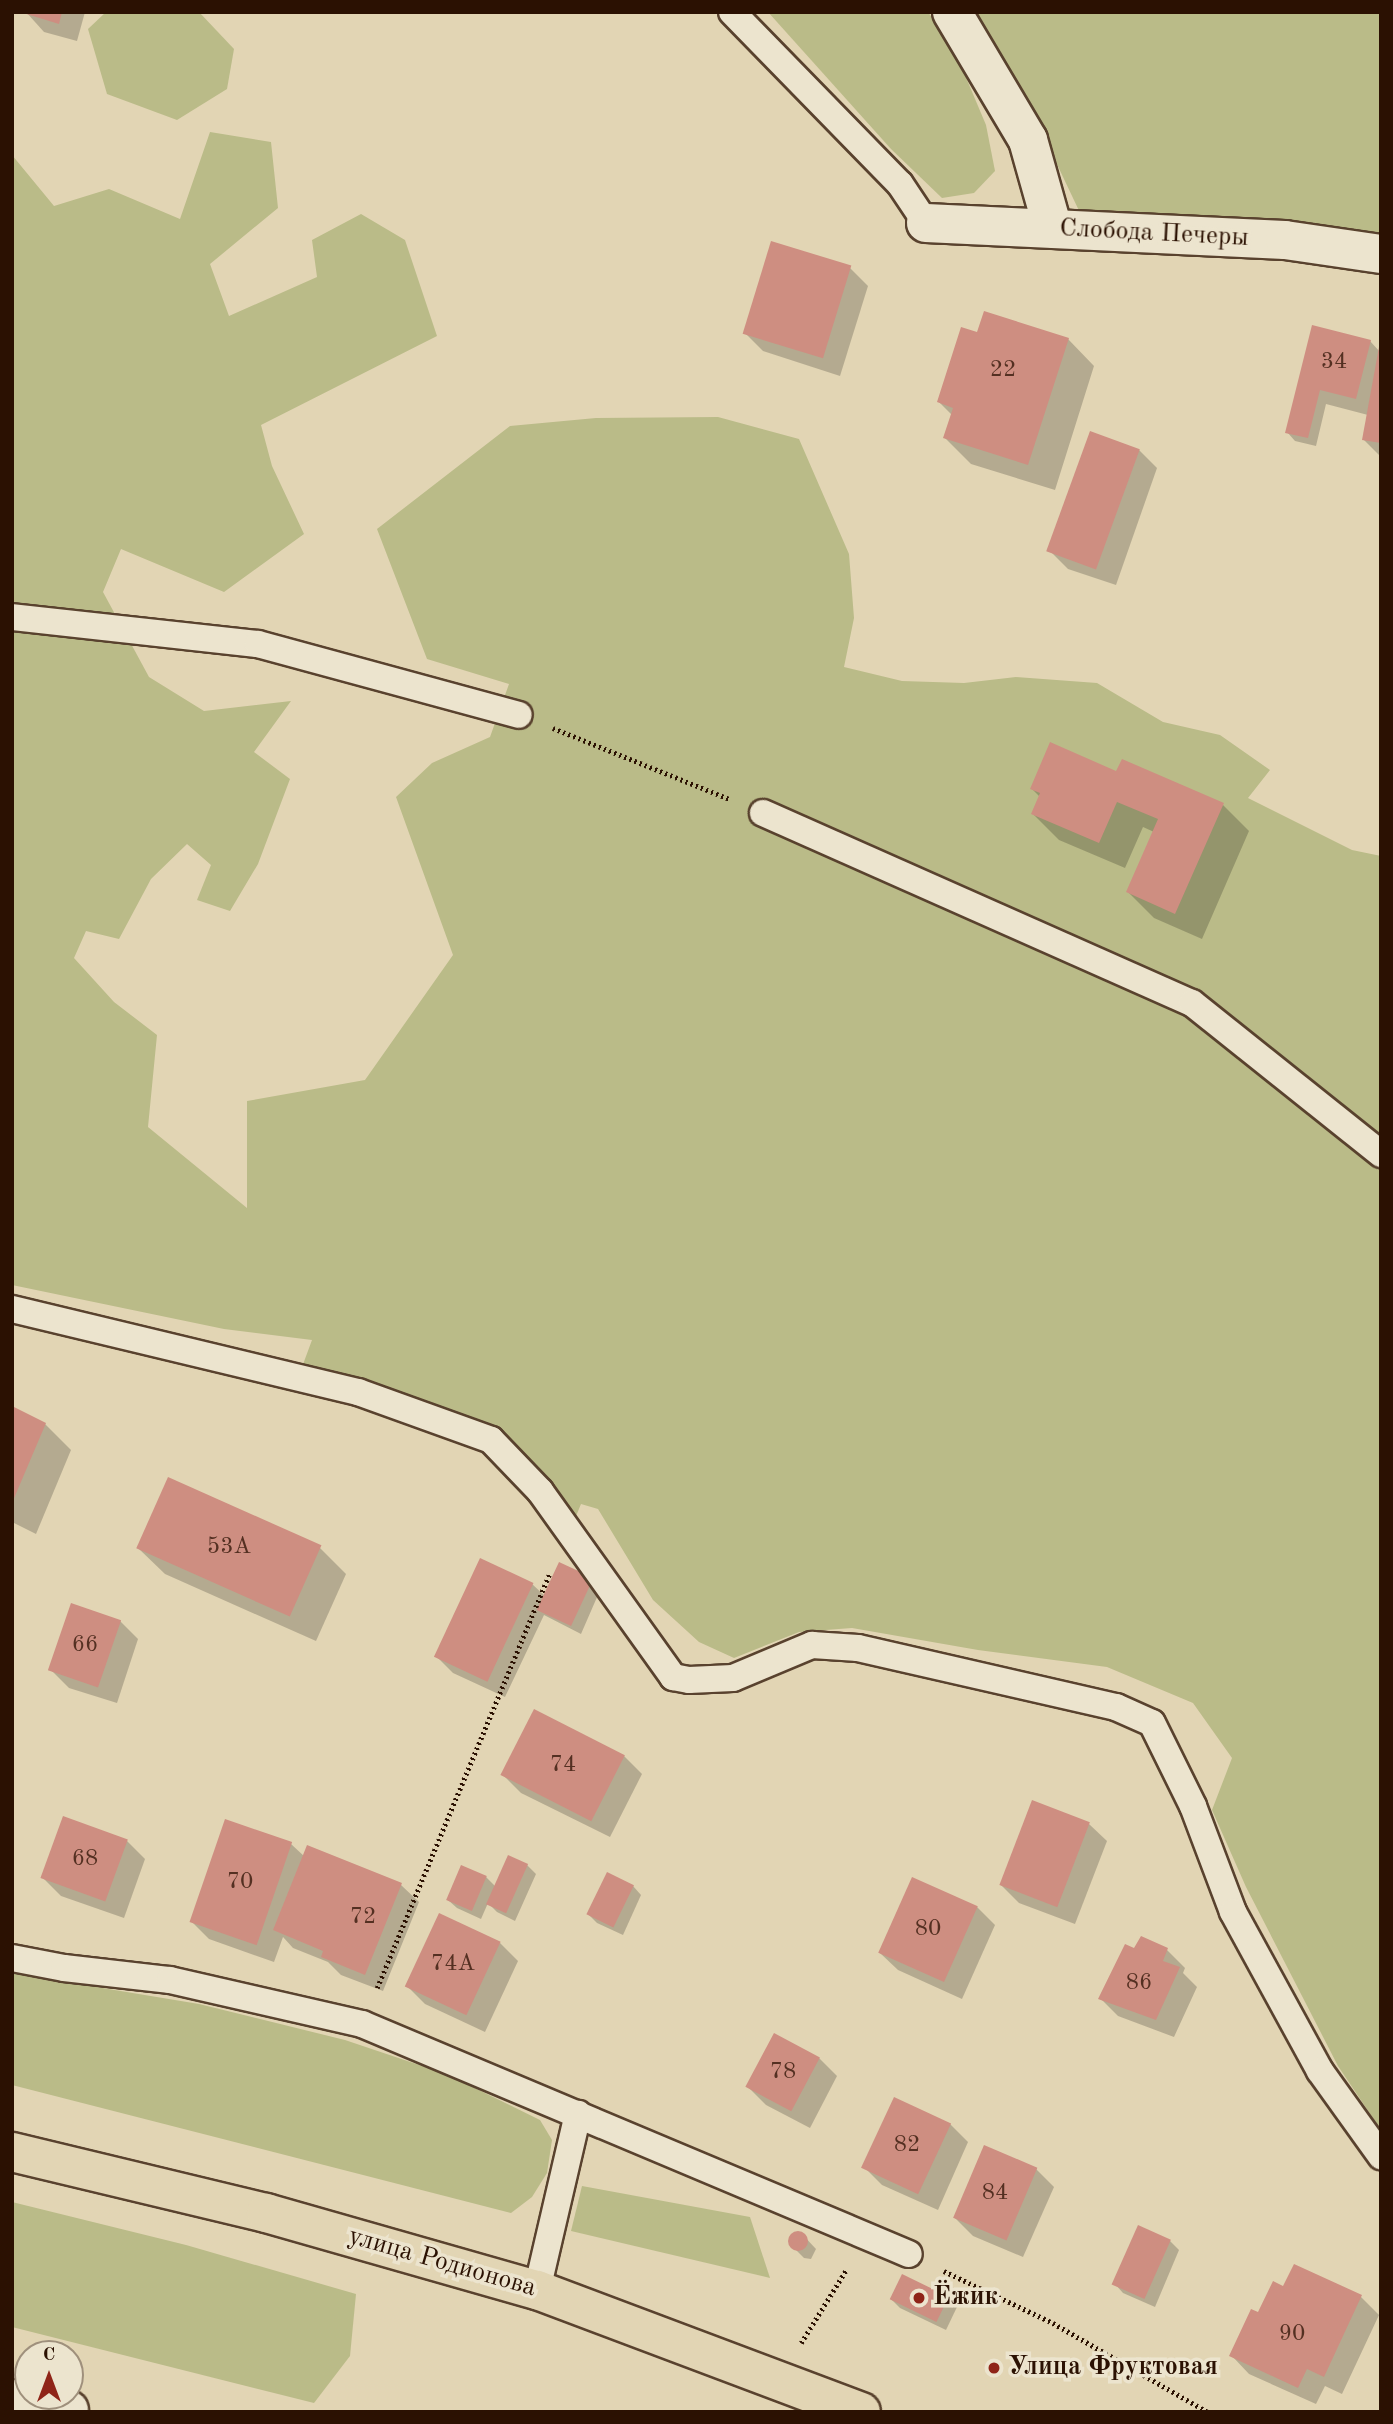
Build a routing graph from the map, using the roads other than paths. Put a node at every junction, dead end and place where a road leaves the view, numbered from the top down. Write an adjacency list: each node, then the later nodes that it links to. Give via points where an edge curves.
1 (732, 12): 3 (lane, via 900,184)
2 (952, 12): 4 (street, via 1028,140)
3 (926, 223): 4 (street, Слобода Печеры)
4 (1054, 229): 5 (street, Слобода Печеры, via 1285,240)
5 (1381, 254)
6 (12, 617): 7 (lane, via 258,644)
7 (519, 715)
8 (763, 813): 9 (lane, via 1192,1003)
9 (1381, 1154)
10 (12, 1309): 14 (lane, via 358,1392 491,1440 540,1491 673,1676 733,1678 812,1645 858,1648 1116,1707 1152,1723 1193,1806 1233,1912 1320,2071)
11 (12, 1958): 12 (lane, via 170,1980 362,2024)
12 (578, 2114): 15 (lane); 16 (lane)
13 (12, 2152): 16 (main road, улица Родионова, via 266,2213)
14 (1381, 2155)
15 (909, 2254)
16 (537, 2290): 17 (main road, улица Родионова)
17 (861, 2412)

